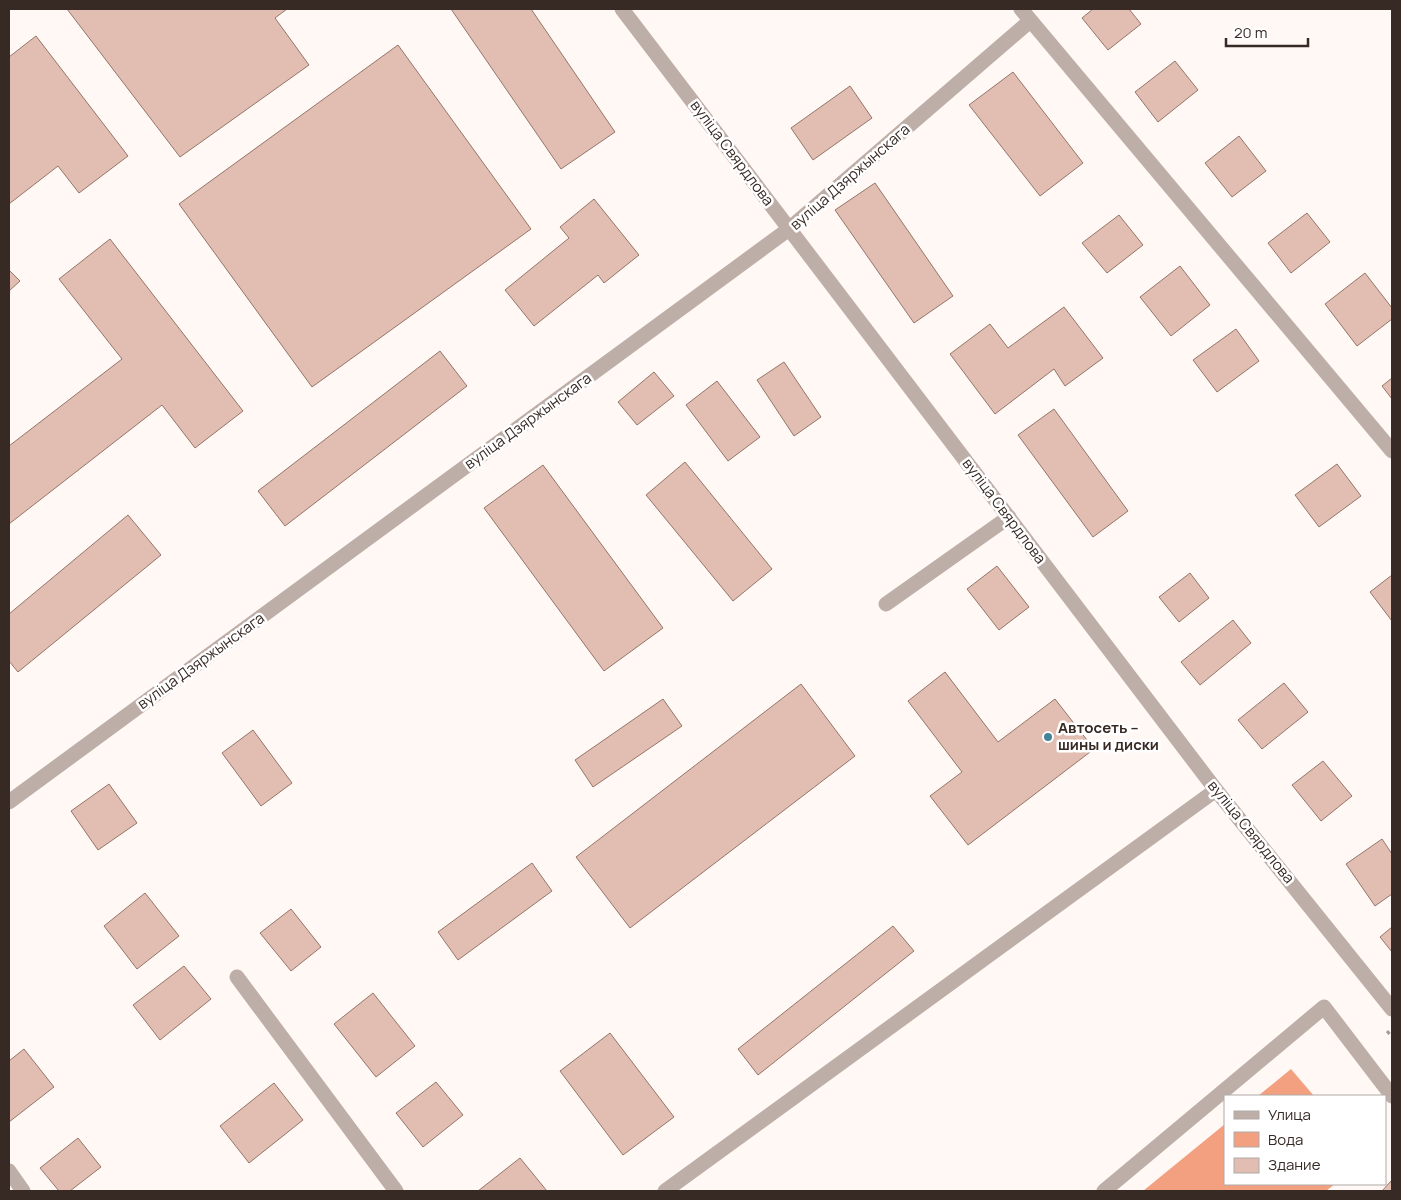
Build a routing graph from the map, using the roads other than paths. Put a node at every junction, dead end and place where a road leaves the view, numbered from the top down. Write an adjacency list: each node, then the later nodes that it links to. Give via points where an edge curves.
1 (622, 9): 4 (street, вуліца Свярдлова)
2 (1020, 9): 3 (street)
3 (1030, 21): 4 (street, вуліца Дзяржынскага); 5 (street)
4 (789, 230): 6 (street, вуліца Свярдлова); 9 (street, вуліца Дзяржынскага)
5 (1392, 451)
6 (1009, 517): 7 (street); 8 (street, вуліца Свярдлова)
7 (886, 604)
8 (1216, 790): 11 (street, вуліца Свярдлова); 16 (street)
9 (9, 802)
10 (237, 978): 15 (street)
11 (1392, 1009)
12 (1392, 1096): 17 (street, via 1324,1007)
13 (9, 1171): 14 (street)
14 (23, 1191)
15 (396, 1191)
16 (665, 1191)
17 (1104, 1191)

